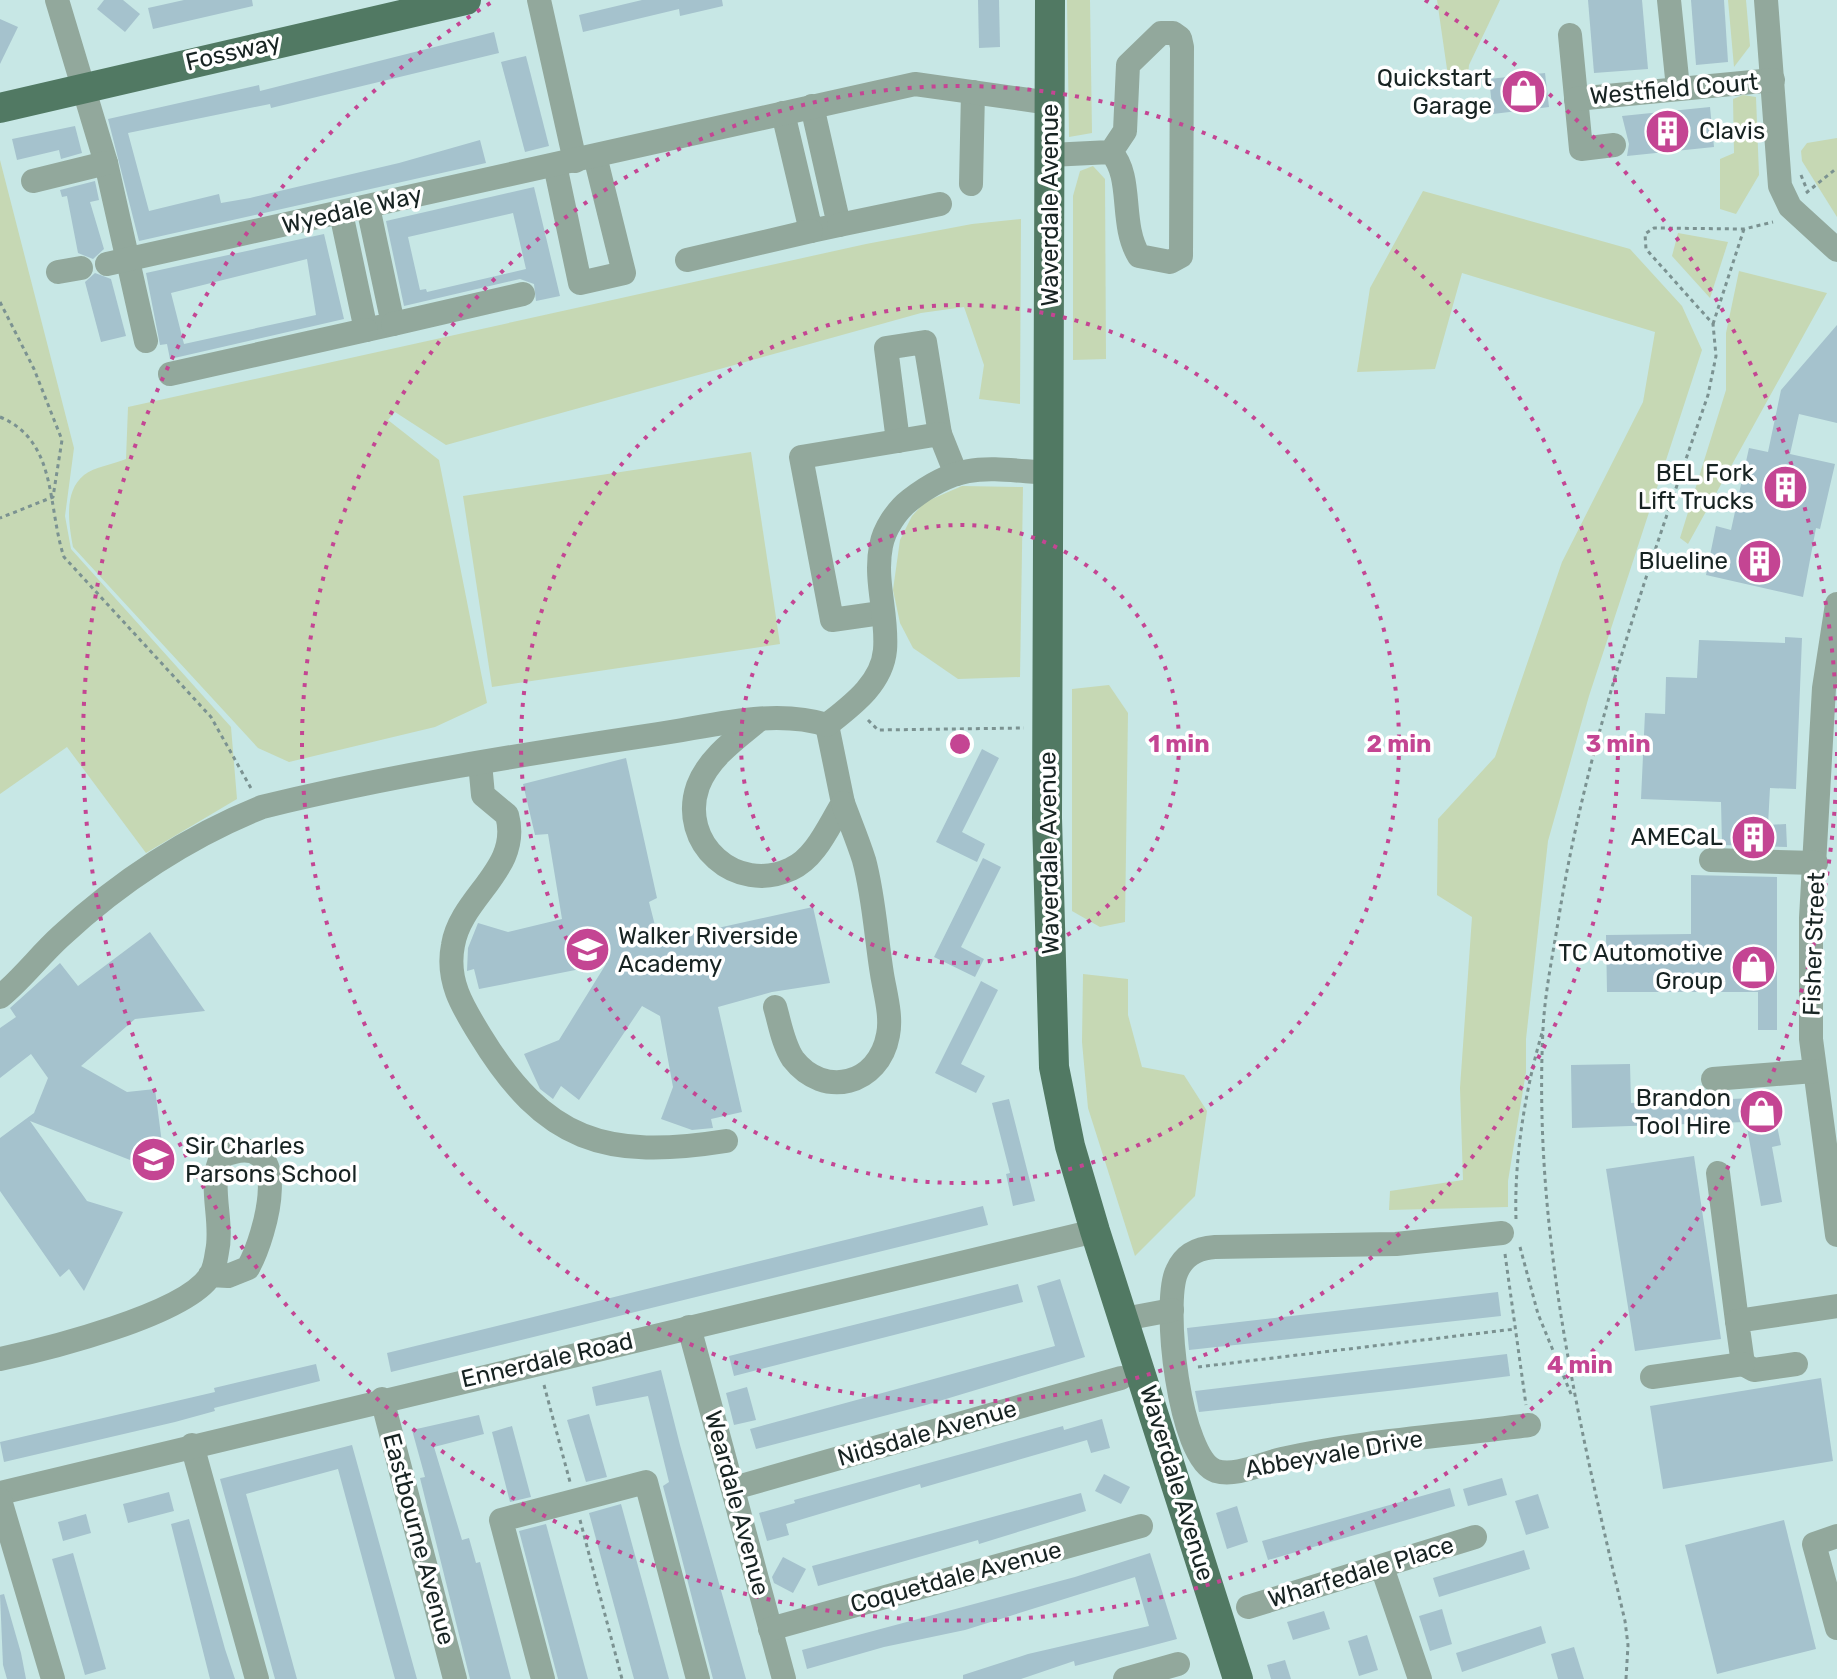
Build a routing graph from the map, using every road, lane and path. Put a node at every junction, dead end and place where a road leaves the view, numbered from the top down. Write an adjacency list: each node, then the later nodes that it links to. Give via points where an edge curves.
1 (57, 0): 9 (street)
2 (466, 0): 9 (main road, Fossway)
3 (539, 0): 20 (street)
4 (1050, 0): 13 (main road, Waverdale Avenue)
5 (1669, 0): 10 (street)
6 (1766, 0): 8 (street)
7 (1570, 35): 12 (street)
8 (1773, 80): 10 (street, Westfield Court); 27 (street, via 1780,186)
9 (82, 86): 15 (main road, Fossway); 21 (street)
10 (1678, 88): 12 (street, Westfield Court)
11 (973, 92): 13 (street, Wyedale Way); 14 (street, Wyedale Way, via 915,84); 24 (street)
12 (1576, 99): 17 (street, via 1581,149)
13 (1050, 103): 19 (main road, Waverdale Avenue)
14 (812, 106): 16 (street, Wyedale Way); 29 (street)
15 (0, 108)
16 (783, 113): 20 (street, Wyedale Way); 31 (street)
17 (1614, 145)
18 (1111, 152): 18 (street, via 1125,131 1128,65 1161,33 1173,33 1182,47 1181,256 1170,262 1139,256 1129,239 1122,165); 19 (street)
19 (1050, 155): 46 (main road, Waverdale Avenue)
20 (575, 161): 26 (street, Wyedale Way)
21 (106, 163): 23 (street); 34 (street)
22 (1837, 168): 27 (path)
23 (33, 181)
24 (971, 184)
25 (940, 204): 29 (street)
26 (368, 207): 28 (street, Wyedale Way); 37 (street)
27 (1790, 207): 30 (path, via 1775,221); 32 (street)
28 (341, 213): 34 (street, Wyedale Way); 39 (street)
29 (839, 225): 31 (street)
30 (1744, 229): 38 (path); 38 (path, via 1654,228 1645,234 1646,249)
31 (811, 231): 33 (street)
32 (1837, 250)
33 (687, 260)
34 (118, 262): 40 (street)
35 (523, 294): 37 (street)
36 (0, 302): 47 (path, via 62,440)
37 (393, 324): 39 (street)
38 (1713, 324): 62 (path, via 1716,356 1708,395 1627,631 1596,741 1566,876)
39 (366, 330): 41 (street)
40 (146, 341)
41 (170, 374)
42 (0, 417): 47 (path, via 17,424 39,448)
43 (940, 434): 44 (street); 44 (street, via 925,342 886,348); 45 (street)
44 (898, 441): 50 (street, via 801,457 832,620)
45 (967, 471): 46 (street); 50 (street, via 938,478 898,510 881,543)
46 (1049, 473): 54 (main road, Waverdale Avenue)
47 (53, 497): 48 (path); 57 (path, via 54,527 64,557 211,717)
48 (0, 518)
49 (1837, 604): 59 (street, Fisher Street, via 1824,688)
50 (881, 613): 51 (street, via 885,651 865,694)
51 (854, 703): 53 (street); 54 (path, via 878,730)
52 (760, 719): 53 (street, via 806,718); 55 (street); 56 (street, via 719,754 697,788 698,834 708,853 724,867 752,876 791,869 817,845)
53 (827, 725): 56 (street)
54 (1048, 727): 67 (main road, Waverdale Avenue, via 1054,1067)
55 (480, 763): 57 (street); 65 (street, via 483,795 507,815 510,838 505,857 465,912 453,942 451,966 465,1010 502,1070 541,1110 606,1143 671,1149)
56 (843, 803): 61 (street, via 864,861 873,917 889,1018 883,1052 853,1082 836,1084 811,1073 790,1052)
57 (262, 807): 60 (street, via 215,827 155,863 62,935)
58 (1711, 860): 59 (street)
59 (1816, 863): 63 (street, Fisher Street, via 1811,918)
60 (0, 997)
61 (775, 1007)
62 (1543, 1029): 68 (path); 83 (path, via 1547,1215)
63 (1814, 1071): 64 (street); 69 (street, Fisher Street)
64 (1713, 1079)
65 (726, 1141)
66 (1718, 1173): 74 (street)
67 (1095, 1231): 73 (main road, Waverdale Avenue); 75 (street, Ennerdale Road)
68 (1512, 1232): 72 (street, Abbeyvale Drive, via 1396,1244 1204,1247 1182,1262 1175,1274); 76 (path); 83 (path, via 1538,1314)
69 (1837, 1235)
70 (210, 1275): 70 (street, via 221,1235 216,1167 222,1156 250,1152 264,1160 270,1174 266,1227 248,1268 228,1276); 77 (street, via 160,1311)
71 (1837, 1306): 74 (street)
72 (1172, 1310): 73 (street); 80 (street, Abbeyvale Drive)
73 (1124, 1319): 105 (main road, Waverdale Avenue)
74 (1737, 1321): 78 (street)
75 (689, 1327): 84 (street, Ennerdale Road); 87 (street, Weardale Avenue)
76 (1515, 1329): 80 (path); 85 (path)
77 (0, 1359)
78 (1743, 1364): 79 (street, via 1754,1370); 81 (street)
79 (1796, 1364)
80 (1178, 1366): 85 (street, Abbeyvale Drive, via 1191,1439 1206,1465 1223,1472 1295,1456)
81 (1652, 1377)
82 (1121, 1378): 87 (street, Nidsdale Avenue)
83 (1573, 1397): 107 (path, via 1625,1621)
84 (382, 1399): 86 (street, Ennerdale Road); 100 (street, Eastbourne Avenue)
85 (1529, 1425)
86 (192, 1445): 88 (street, Ennerdale Road); 99 (street)
87 (734, 1488): 96 (street, Weardale Avenue)
88 (0, 1493)
89 (0, 1500): 98 (street)
90 (1141, 1526): 96 (street, Coquetdale Avenue)
91 (1837, 1536): 95 (street, via 1814,1544)
92 (1475, 1537): 93 (street, Wharfedale Place)
93 (1382, 1567): 94 (street, Wharfedale Place); 106 (street)
94 (1248, 1607)
95 (1837, 1628)
96 (770, 1629): 103 (street, Weardale Avenue)
97 (1178, 1664): 104 (street)
98 (53, 1679)
99 (257, 1679)
100 (455, 1679)
101 (543, 1679): 102 (street, via 501,1520 646,1482)
102 (698, 1679)
103 (784, 1679)
104 (1125, 1679)
105 (1238, 1679)
106 (1420, 1679)
107 (1626, 1679)

